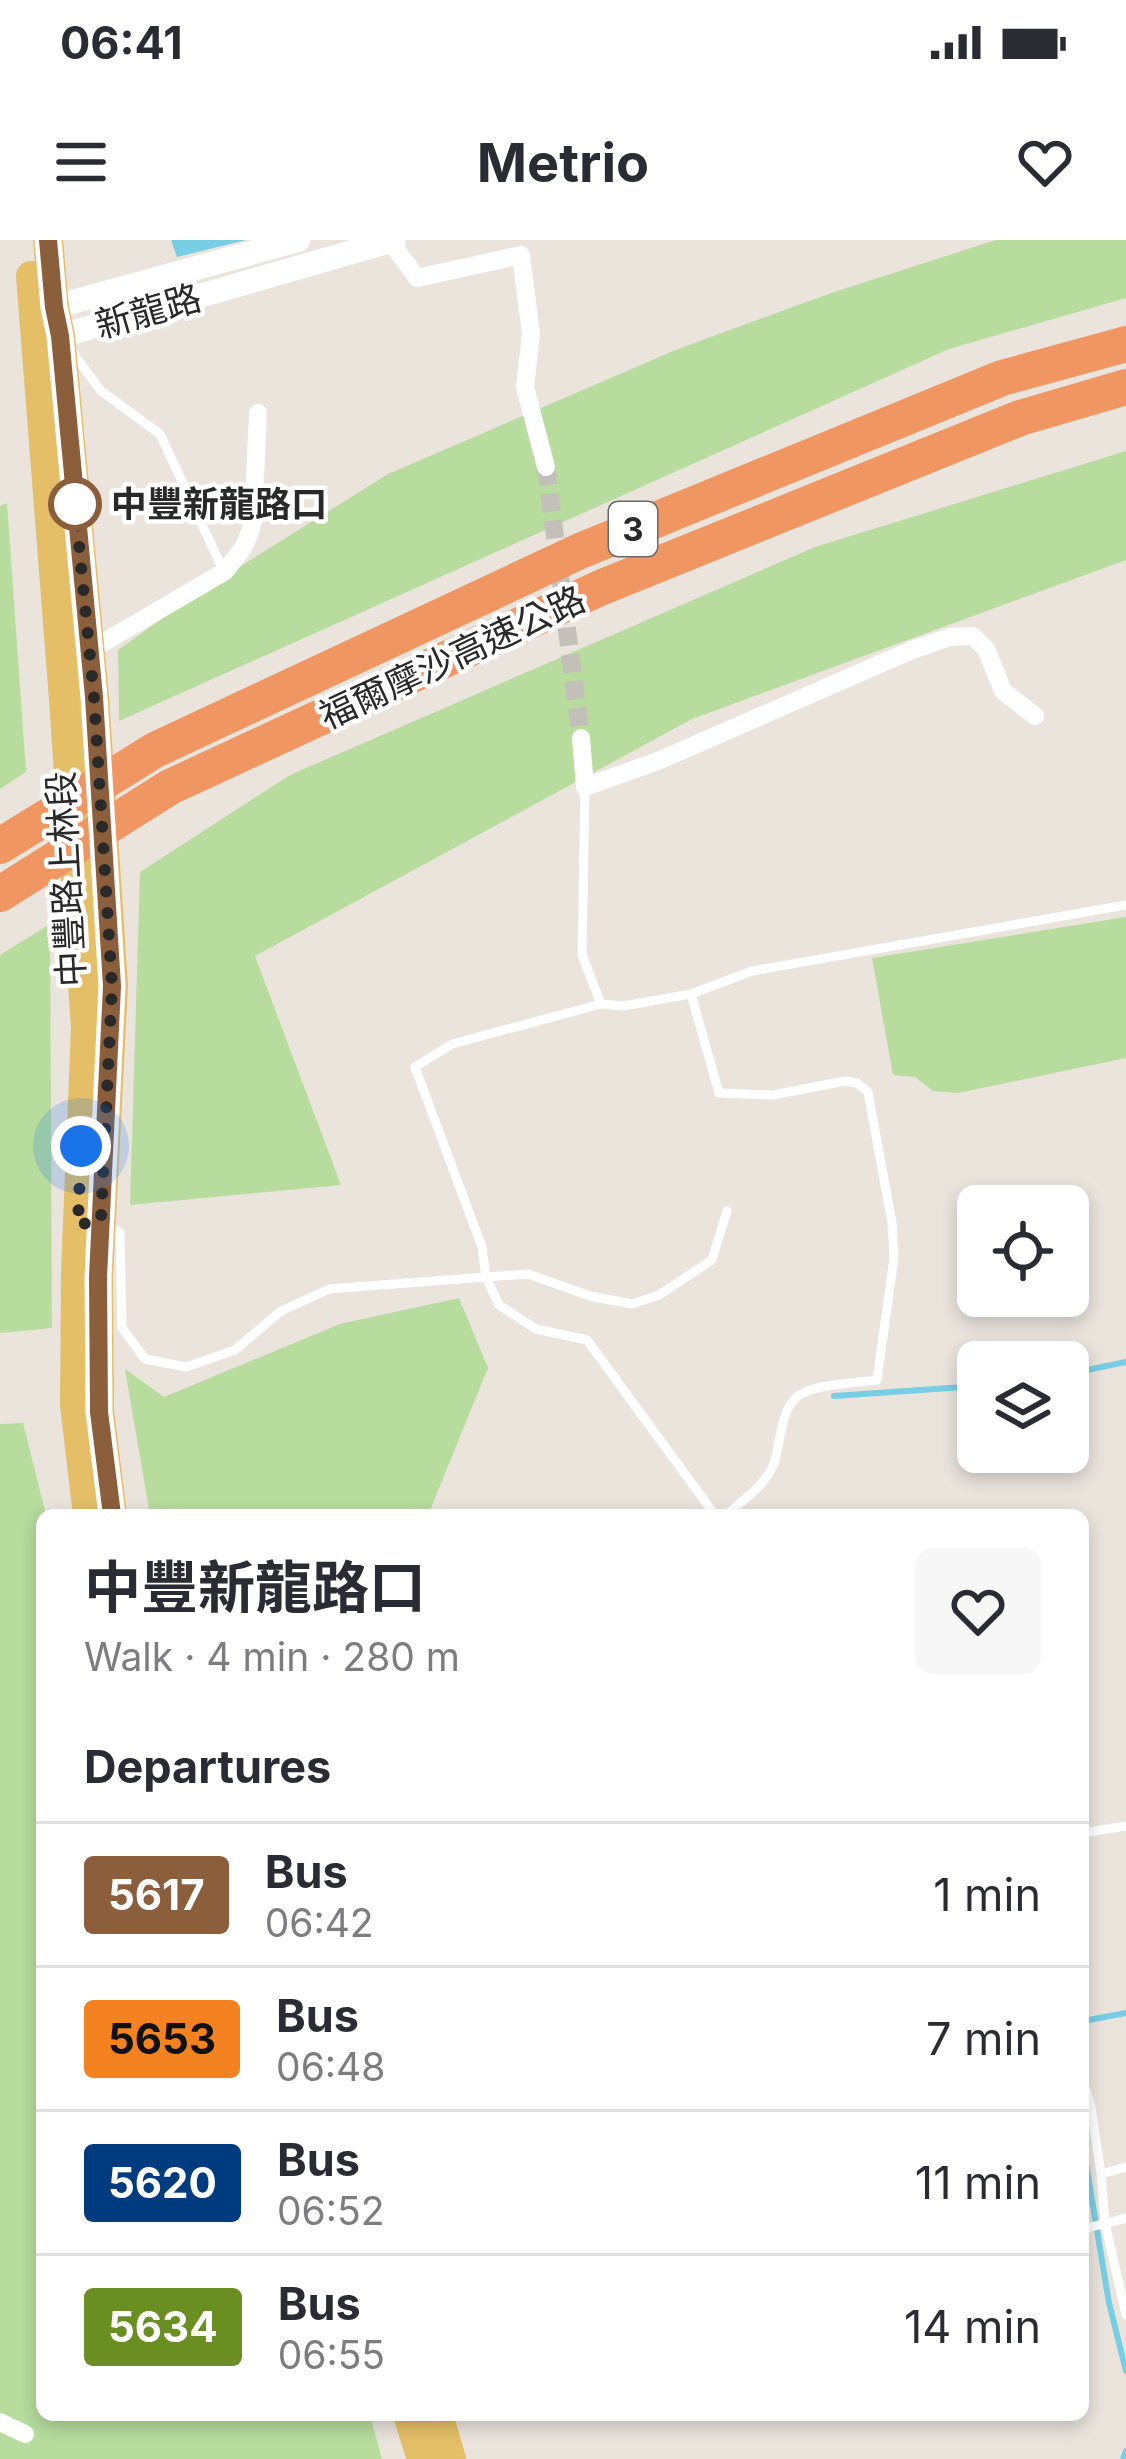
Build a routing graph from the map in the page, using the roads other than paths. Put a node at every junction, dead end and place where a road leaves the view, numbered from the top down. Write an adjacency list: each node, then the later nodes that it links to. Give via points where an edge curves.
1 (28, 240): 5 (main road, 中豐路上林段)
2 (48, 240): 5 (main road, 中豐路上林段)
3 (298, 240): 5 (street, 新龍路)
4 (392, 241): 5 (street, 新龍路); 9 (street, via 417,278 521,256 531,334 525,386)
5 (50, 325): 10 (lane, via 101,391 160,434); 11 (main road, 中豐路上林段); 21 (main road, 中豐路上林段)
6 (1126, 344): 15 (highway, 福爾摩沙高速公路 / 3, via 1002,378 580,551 155,750)
7 (1126, 387): 16 (highway, 福爾摩沙高速公路 / 3, via 1020,418 600,589 170,787)
8 (259, 413): 10 (street, via 254,520)
9 (546, 467)
10 (224, 572): 11 (street)
11 (89, 651): 21 (main road, 中豐路上林段, via 112,986)
12 (1035, 716): 14 (street, via 1003,692 974,636 950,637)
13 (581, 738): 14 (street)
14 (585, 787): 19 (lane, via 581,955)
15 (0, 846)
16 (2, 892)
17 (1126, 905): 18 (lane, via 752,971)
18 (691, 994): 19 (lane); 26 (lane, via 719,1093 773,1095 845,1081 868,1092 892,1223 877,1380 792,1400 774,1465)
19 (601, 1004): 22 (lane, via 452,1044 415,1067)
20 (727, 1211): 22 (lane, via 712,1260 632,1304 528,1274)
21 (90, 1222): 22 (lane, via 120,1233 122,1328 146,1359 186,1367 235,1350 281,1311 329,1289); 23 (main road, 中豐路上林段, via 75,1405); 24 (main road, 中豐路上林段)
22 (486, 1277): 25 (lane, via 499,1305 536,1329 587,1340)
23 (87, 1509)
24 (111, 1509)
25 (711, 1509)
26 (733, 1509)
27 (1126, 1826): 28 (lane)
28 (1089, 1832)
29 (1089, 2103): 31 (lane)
30 (1126, 2167): 31 (lane)
31 (1101, 2174): 33 (lane)
32 (1126, 2218): 33 (lane)
33 (1105, 2223): 34 (lane); 35 (lane)
34 (1089, 2227)
35 (1126, 2315)
36 (410, 2421): 40 (main road)
37 (440, 2421): 41 (main road)
38 (0, 2422): 39 (street)
39 (25, 2434)
40 (422, 2459)
41 (451, 2459)

